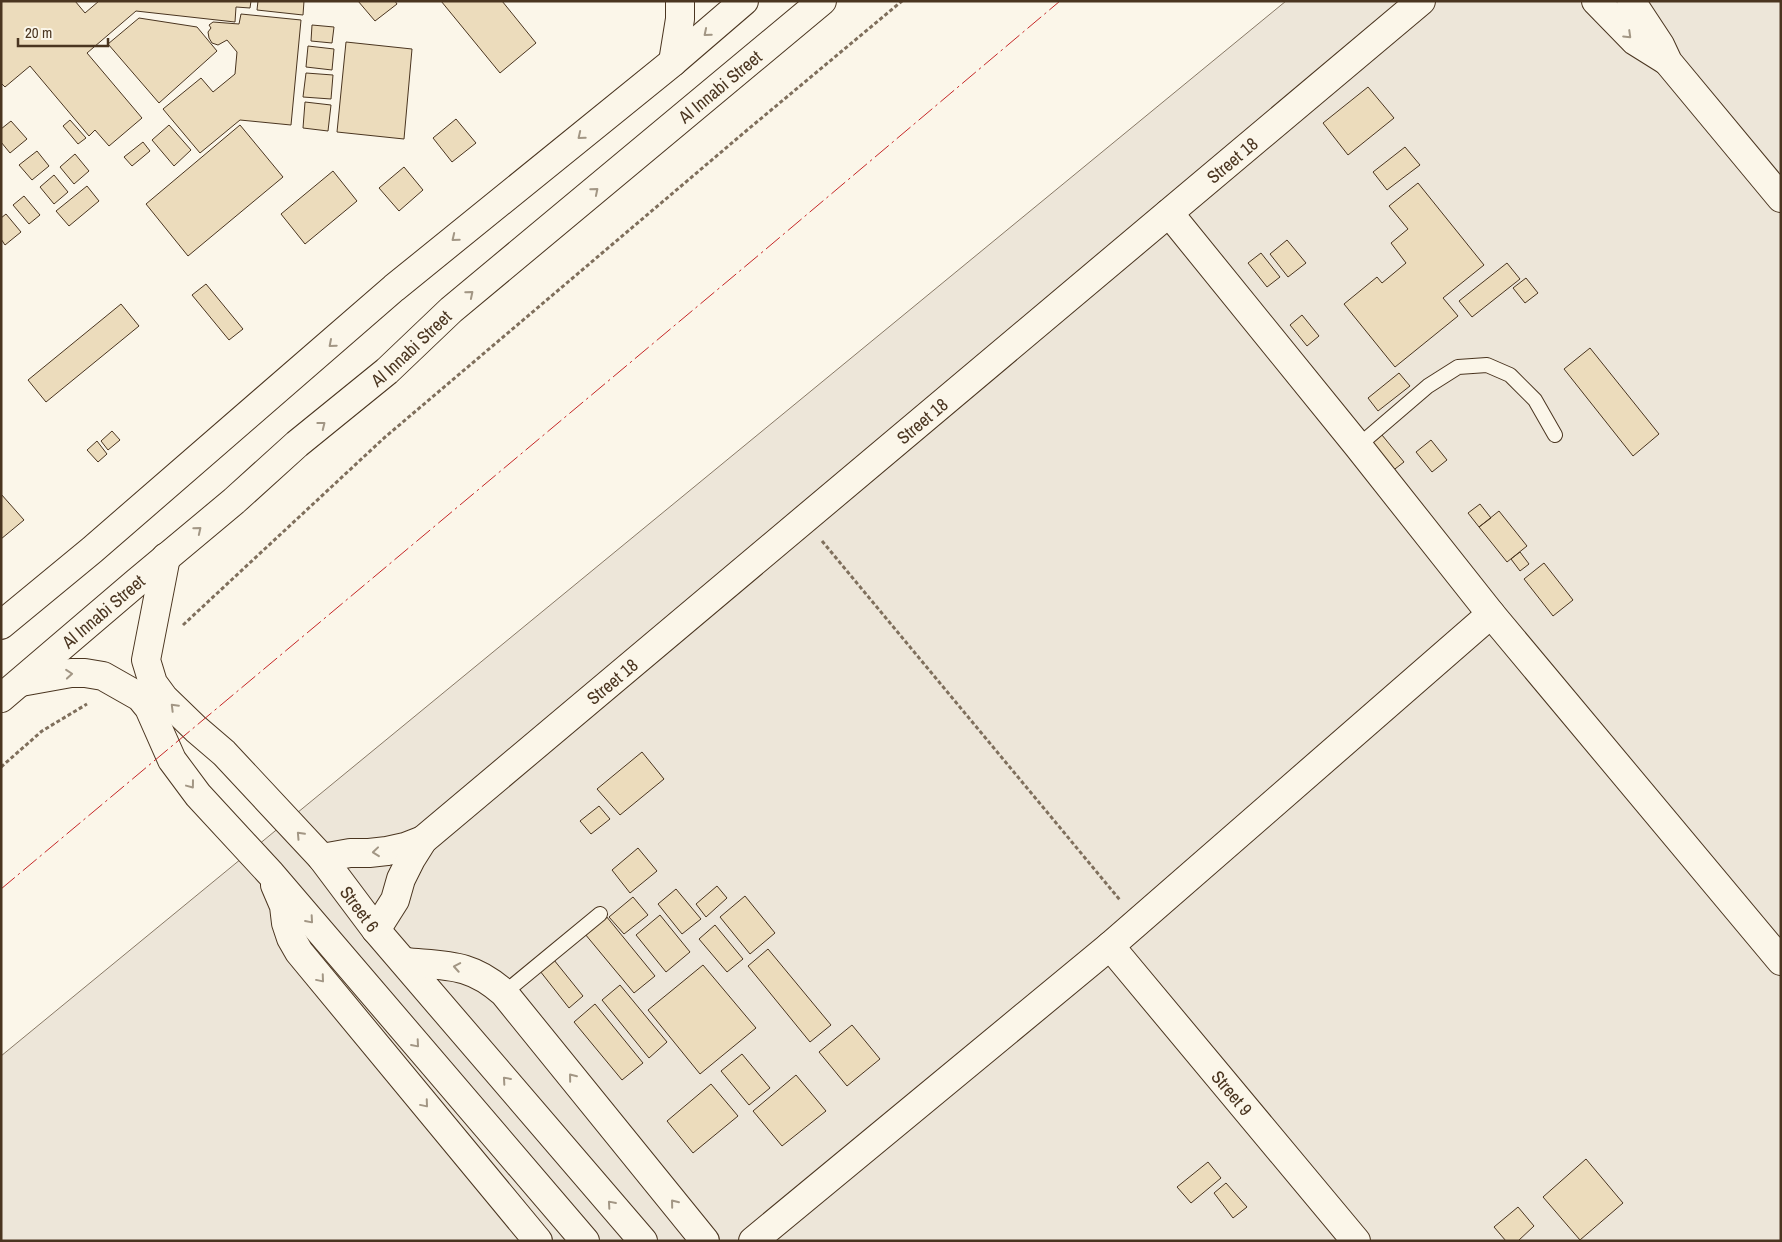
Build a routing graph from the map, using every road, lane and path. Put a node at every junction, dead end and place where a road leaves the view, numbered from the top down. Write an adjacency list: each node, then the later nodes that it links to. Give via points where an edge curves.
1 (680, 1): 8 (street)
2 (744, 1): 8 (street, one-way to 8)
3 (822, 1): 15 (street, Al Innabi Street, one-way to 3, via 387,371 451,310)
4 (902, 1): 18 (path, via 384,438)
5 (1421, 1): 11 (street, Street 18)
6 (1596, 1): 9 (street, one-way to 9, via 1635,41)
7 (1631, 1): 9 (street)
8 (672, 62): 17 (street, one-way to 17, via 388,293 100,544)
9 (1668, 62): 10 (street)
10 (1781, 198)
11 (1169, 213): 13 (street); 14 (street, Street 18)
12 (1555, 435): 13 (lane, via 1534,400 1510,376 1487,365 1458,367 1428,386)
13 (1358, 446): 16 (street)
14 (804, 520): 24 (street, Street 18); 28 (path)
15 (166, 557): 20 (street, Al Innabi Street); 21 (street, Street 6, one-way to 15, via 152,682 146,660)
16 (1491, 614): 28 (street); 31 (street)
17 (1, 625)
18 (182, 626)
19 (118, 686): 20 (street, one-way to 19, via 70,673 103,676); 22 (street, via 140,697 149,708); 23 (path, via 42,731)
20 (11, 690)
21 (196, 730): 22 (street); 25 (street, Street 6, one-way to 21, via 224,753)
22 (172, 760): 26 (street, one-way to 26, via 198,795)
23 (1, 767)
24 (423, 840): 25 (street, Street 18, one-way to 25, via 387,851); 29 (street, Street 18, via 401,879 395,900)
25 (322, 858): 29 (street, Street 6)
26 (271, 874): 34 (street, one-way to 34, via 284,906 291,938 299,952); 35 (street, one-way to 35)
27 (600, 914): 33 (lane)
28 (1138, 922): 30 (street)
29 (376, 930): 32 (street, Street 6)
30 (1110, 946): 38 (street); 39 (street, Street 9)
31 (1781, 961)
32 (405, 962): 33 (street, one-way to 32, via 477,973 460,967); 36 (street, Street 6, one-way to 32)
33 (504, 993): 37 (street, one-way to 33)
34 (538, 1241)
35 (585, 1241)
36 (643, 1241)
37 (705, 1241)
38 (753, 1241)
39 (1356, 1241)

